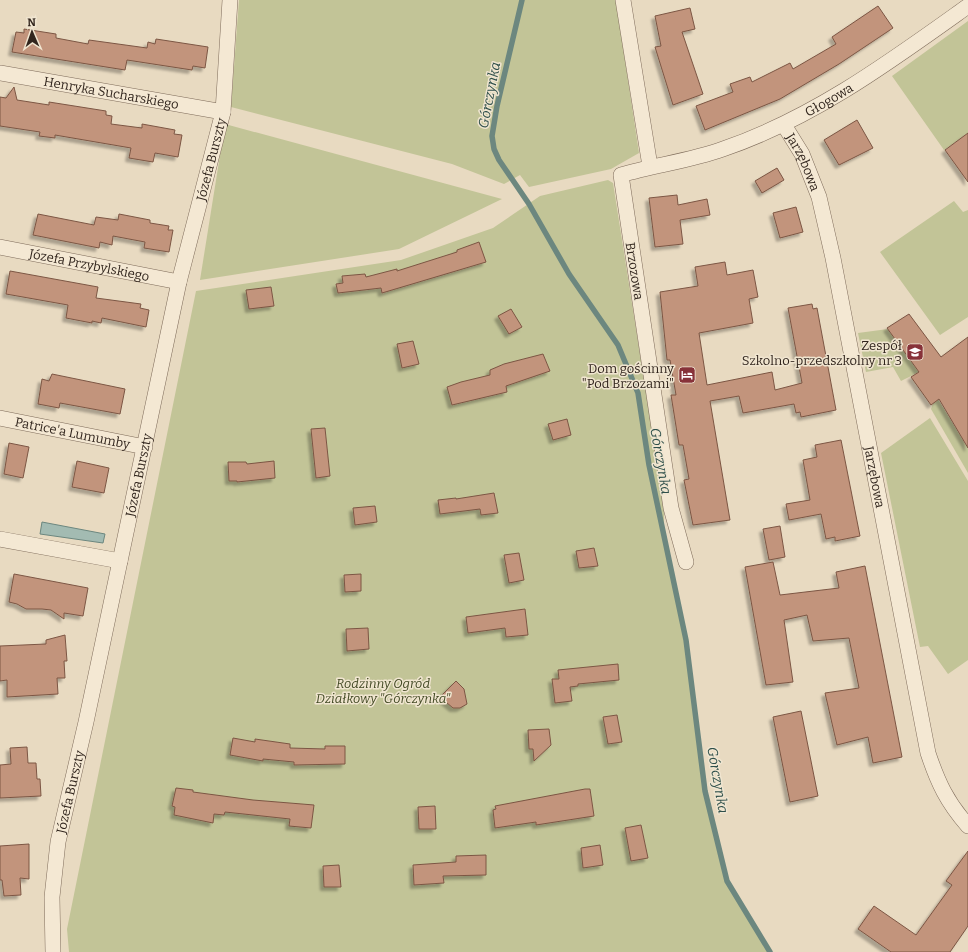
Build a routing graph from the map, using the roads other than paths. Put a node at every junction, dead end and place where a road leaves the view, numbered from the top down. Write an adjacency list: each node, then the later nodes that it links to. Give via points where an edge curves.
1 (230, 0): 5 (street, Józefa Burszty)
2 (623, 0): 7 (street)
3 (968, 6): 6 (street, Głogowa, via 873,74)
4 (0, 73): 5 (street, Henryka Sucharskiego)
5 (223, 112): 9 (street, Józefa Burszty)
6 (784, 125): 7 (street, Głogowa, via 723,150); 15 (street, Jarzębowa, via 802,154 819,197 928,753 936,779)
7 (650, 166): 14 (street, Brzozowa, via 621,174 671,508)
8 (0, 247): 9 (street, Józefa Przybylskiego)
9 (179, 282): 11 (street, Józefa Burszty)
10 (0, 418): 11 (street, Patrice'a Lumumby)
11 (145, 447): 13 (street, Józefa Burszty)
12 (0, 540): 13 (street)
13 (120, 561): 16 (street, Józefa Burszty, via 58,842 52,897)
14 (686, 562)
15 (968, 826)
16 (53, 952)

